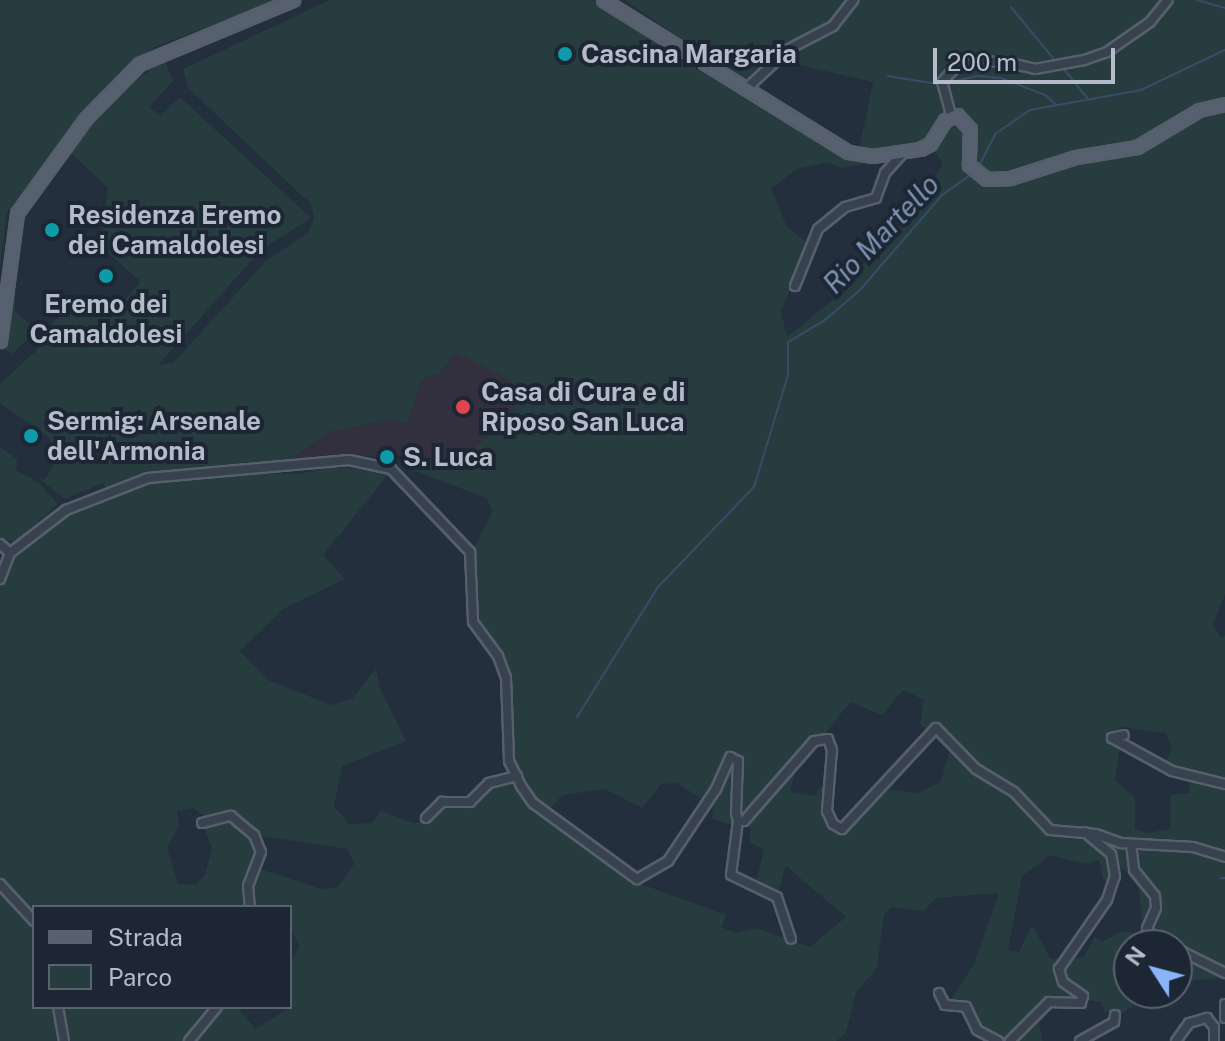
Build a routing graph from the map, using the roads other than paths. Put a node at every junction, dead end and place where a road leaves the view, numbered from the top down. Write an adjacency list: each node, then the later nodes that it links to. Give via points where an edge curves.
1 (293, 0): 10 (main road, via 139,64 86,118 17,213)
2 (603, 0): 5 (main road)
3 (853, 0): 5 (street, via 833,26 789,49)
4 (1168, 0): 7 (street, via 1150,22 1084,60 1035,69 1001,61 958,65 942,82)
5 (745, 90): 8 (main road, via 848,152)
6 (1225, 104): 7 (main road, via 1199,110 1137,147 997,180 986,179 969,165 970,129 963,117)
7 (951, 115): 8 (main road, via 930,144)
8 (902, 154): 9 (street, via 885,173 876,198 845,207 818,229)
9 (795, 286)
10 (0, 341)
11 (0, 544): 12 (street)
12 (10, 553): 13 (street); 15 (street, via 71,508 148,478 349,460 391,469 470,552 473,622 498,656 506,678 509,759)
13 (0, 579)
14 (1124, 735): 16 (street, via 1112,738 1182,775)
15 (517, 776): 17 (street, via 489,783 470,802 442,802); 18 (street, via 533,803 637,879 668,861 734,756)
16 (1225, 784)
17 (426, 818)
18 (738, 821): 20 (street, via 744,821 822,736 832,750 827,811 842,829 936,728 976,769 1014,792 1050,830); 27 (street, via 731,875 777,897)
19 (202, 823): 24 (street, via 231,816 254,835 261,852 248,886)
20 (1085, 832): 21 (street); 39 (street, via 1111,854 1115,876 1107,900 1059,969 1063,982 1079,991 1081,1003 1049,1002)
21 (1131, 844): 22 (street, via 1193,847); 26 (street, via 1134,870 1155,896)
22 (1225, 857)
23 (0, 884): 25 (street)
24 (250, 905)
25 (32, 919)
26 (1148, 929)
27 (791, 939)
28 (1193, 957): 29 (street)
29 (1225, 973)
30 (939, 993): 38 (street, via 945,1005 966,1007 977,1030)
31 (1225, 1004): 35 (street)
32 (58, 1009): 36 (street)
33 (215, 1009): 37 (street)
34 (1115, 1015): 40 (street, via 1114,1022)
35 (1225, 1018)
36 (64, 1041)
37 (189, 1041)
38 (998, 1041)
39 (1010, 1041)
40 (1080, 1041)
41 (1176, 1041): 42 (street, via 1189,1023 1207,1018 1214,1027)
42 (1214, 1041)

